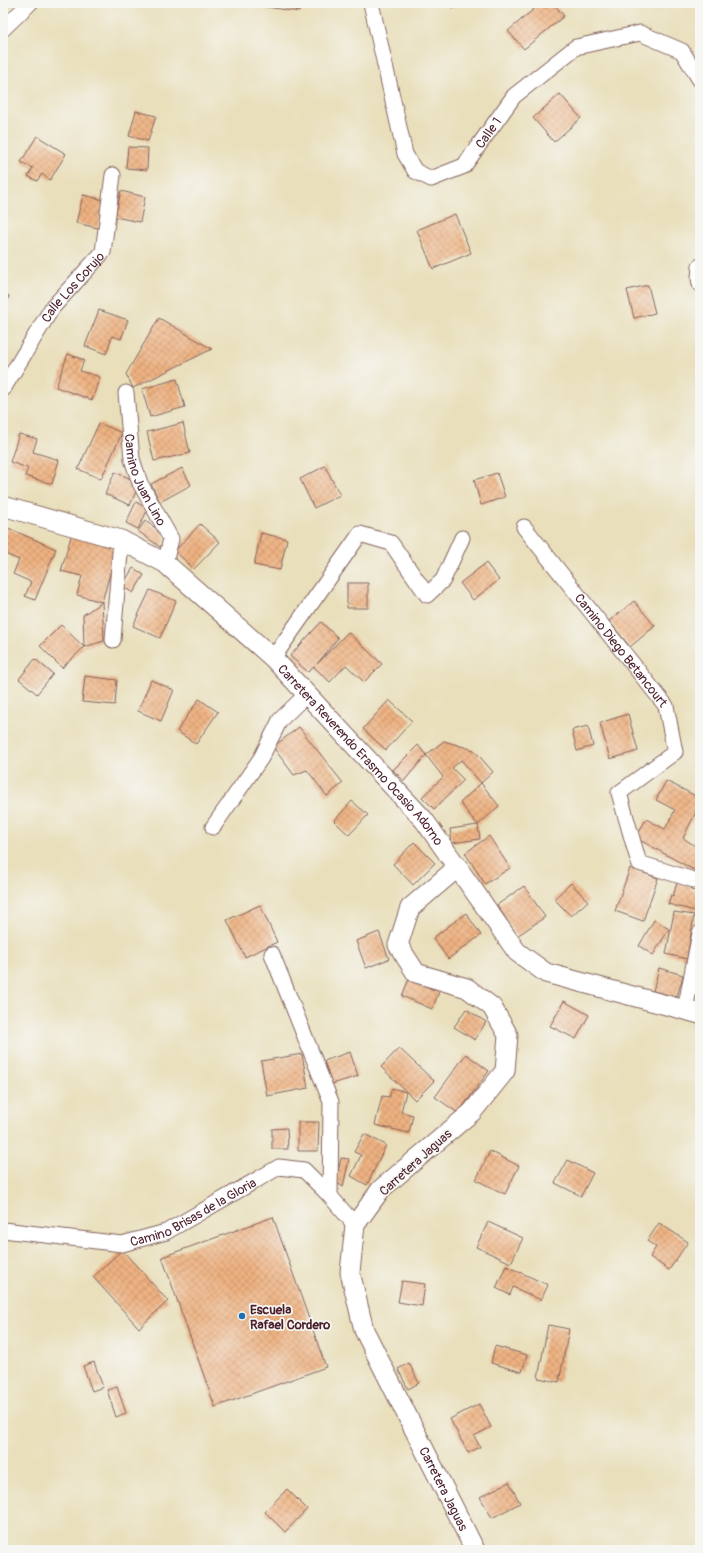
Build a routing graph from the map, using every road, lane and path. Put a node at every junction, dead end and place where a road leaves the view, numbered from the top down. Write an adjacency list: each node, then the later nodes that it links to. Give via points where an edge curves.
1 (30, 3): 3 (street)
2 (371, 3): 4 (street, Calle 1, via 405,154 415,171 431,179 464,166 514,96 576,47 640,33 682,51)
3 (3, 28)
4 (700, 80)
5 (113, 175): 6 (street, Calle Los Corujo, via 104,252 52,308)
6 (3, 390)
7 (126, 393): 12 (street, Camino Juan Lino, via 132,459 140,483 171,539)
8 (3, 506): 11 (street, Carretera Reverendo Erasmo Ocasio Adorno)
9 (524, 527): 18 (street, Camino Diego Betancourt, via 666,706 675,752 618,793 639,862)
10 (462, 538): 14 (street, via 443,580 427,595 391,543 360,534)
11 (121, 540): 12 (street, Carretera Reverendo Erasmo Ocasio Adorno); 13 (street)
12 (165, 563): 14 (street, Carretera Reverendo Erasmo Ocasio Adorno)
13 (113, 640)
14 (273, 658): 15 (street, Carretera Reverendo Erasmo Ocasio Adorno)
15 (307, 694): 16 (street, via 280,720 261,758); 17 (street, Carretera Reverendo Erasmo Ocasio Adorno, via 424,820)
16 (213, 826)
17 (458, 867): 21 (street, Carretera Reverendo Erasmo Ocasio Adorno, via 517,952 546,973); 23 (street, Carretera Jaguas, via 410,908 398,945 416,973 468,988 492,1007 508,1036 505,1071 472,1112 381,1189)
18 (700, 882)
19 (700, 933): 21 (street)
20 (272, 954): 22 (street, via 331,1102)
21 (693, 1012)
22 (330, 1196): 23 (street, Camino Brisas de la Gloria); 24 (street, Camino Brisas de la Gloria, via 304,1170 279,1167 166,1232 122,1244)
23 (355, 1225): 25 (street, Carretera Jaguas, via 350,1272 364,1330)
24 (3, 1230)
25 (476, 1550)

